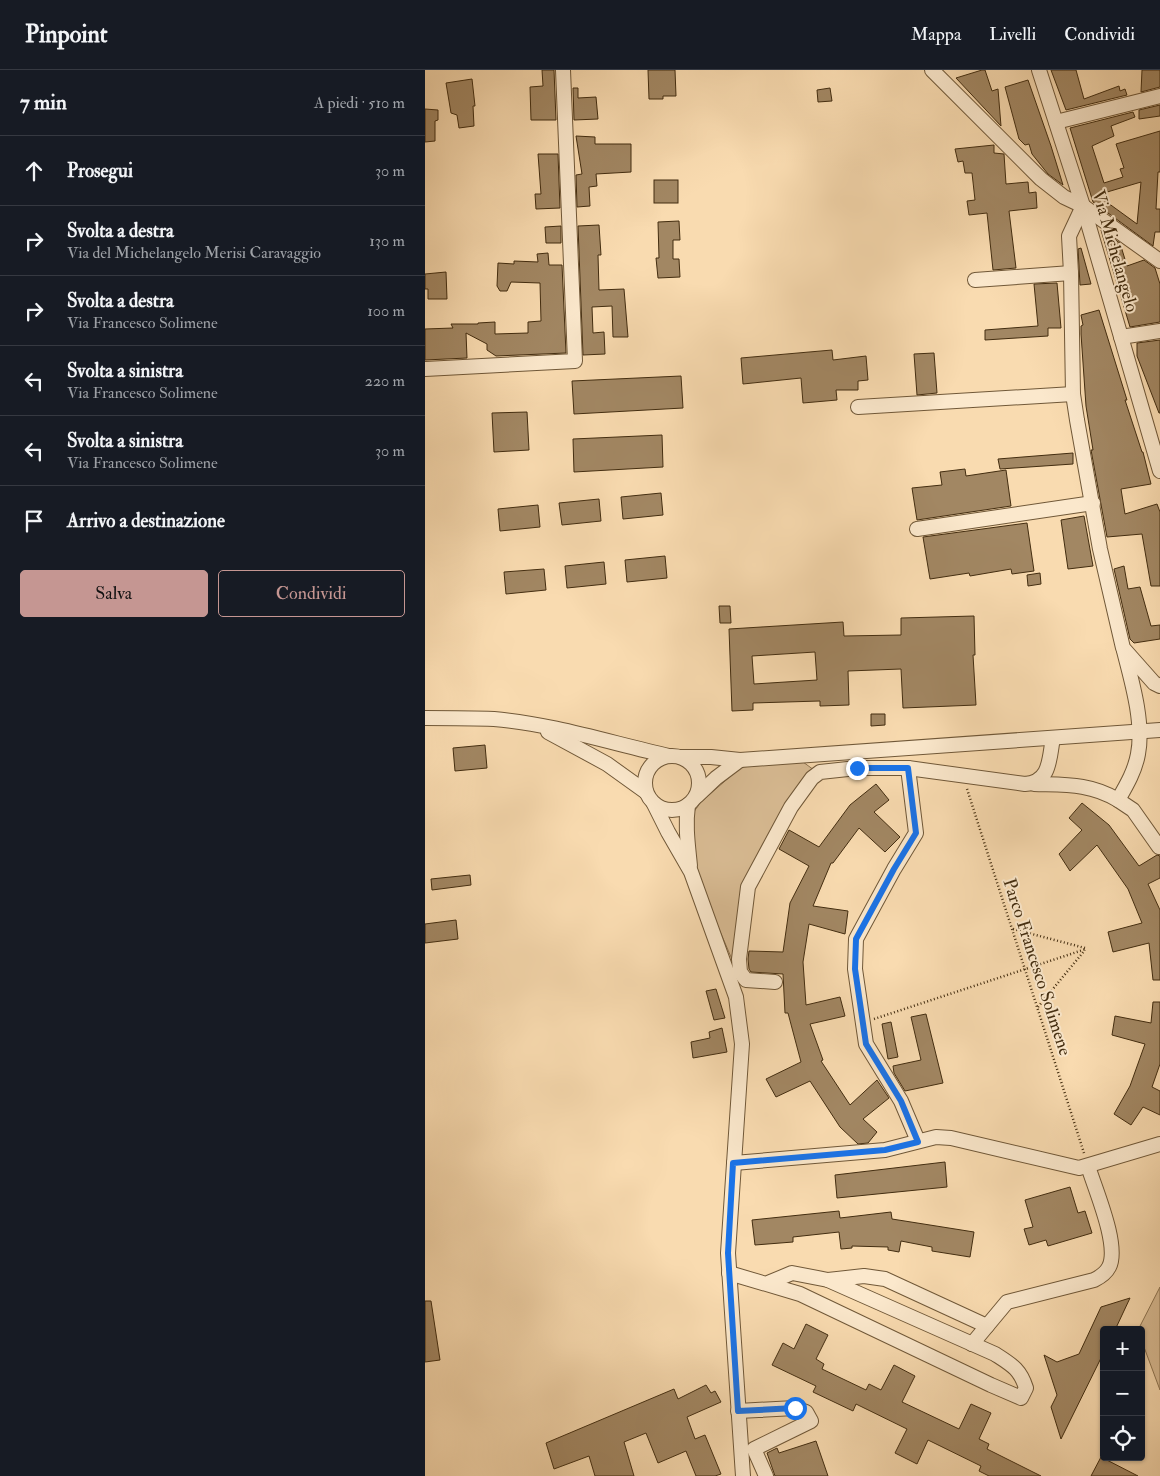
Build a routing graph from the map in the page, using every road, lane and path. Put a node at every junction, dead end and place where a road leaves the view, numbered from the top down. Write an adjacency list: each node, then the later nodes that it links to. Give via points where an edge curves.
1 (563, 70): 12 (street, via 575,361)
2 (932, 70): 6 (street, via 1041,180 1063,197)
3 (1039, 70): 5 (street, Via Michelangelo)
4 (1160, 96): 5 (street)
5 (1056, 122): 6 (street, Via Michelangelo)
6 (1083, 206): 7 (street); 8 (street, via 1069,236); 11 (street, Via Michelangelo)
7 (1160, 261)
8 (1071, 273): 9 (street); 13 (street)
9 (975, 280)
10 (1160, 331): 11 (street)
11 (1121, 337): 15 (street, Via Michelangelo)
12 (425, 369)
13 (1073, 394): 14 (street); 16 (street)
14 (858, 407)
15 (1160, 471)
16 (1093, 503): 17 (street); 18 (street)
17 (917, 529)
18 (1123, 648): 19 (street); 23 (street)
19 (1160, 686)
20 (425, 718): 21 (street, via 494,719)
21 (537, 726): 25 (street); 30 (street, via 607,764)
22 (1160, 730): 23 (street)
23 (1140, 732): 24 (street); 32 (street, via 1134,767)
24 (1053, 738): 26 (street); 29 (street, via 1046,772)
25 (675, 756): 26 (street); 30 (street, via 654,762 649,769 645,784); 31 (street, via 689,761 699,777)
26 (740, 760): 31 (street)
27 (908, 768): 28 (street); 38 (street, via 820,772 791,807 748,887 739,960 740,972 746,980); 40 (street, via 916,833 856,939 855,969)
28 (963, 776): 29 (street); 35 (path, Parco Francesco Solimene)
29 (1034, 784): 32 (street, via 1090,787)
30 (650, 798): 31 (street, via 667,810 682,809); 34 (street)
31 (693, 800): 34 (street, via 686,818)
32 (1117, 800): 33 (street, via 1133,810)
33 (1159, 847)
34 (691, 872): 43 (street, via 736,997 742,1044)
35 (1012, 929): 36 (path); 37 (path, Parco Francesco Solimene)
36 (1086, 949): 37 (path); 39 (path)
37 (1025, 969): 39 (path, Parco Francesco Solimene); 40 (path)
38 (775, 982)
39 (1037, 1008): 44 (path, Parco Francesco Solimene)
40 (863, 1023): 41 (street, via 866,1044 901,1101)
41 (918, 1142): 43 (street, via 885,1150); 44 (street, via 936,1137 951,1138 1071,1167)
42 (1160, 1144): 44 (street)
43 (733, 1163): 45 (street)
44 (1088, 1166): 48 (street, via 1111,1240 1109,1269 1095,1280 1007,1302)
45 (729, 1273): 47 (street); 50 (street)
46 (828, 1280): 47 (street, via 791,1273); 48 (street, via 865,1276 885,1279); 49 (street)
47 (768, 1283): 49 (street, via 800,1294 1021,1398 1026,1388 1022,1375 1007,1361)
48 (987, 1326): 49 (street)
49 (972, 1344)
50 (738, 1411): 51 (street); 52 (street, via 795,1408 806,1412 811,1421)
51 (741, 1443): 52 (street); 53 (street)
52 (754, 1449): 54 (street)
53 (743, 1476)
54 (766, 1476)

